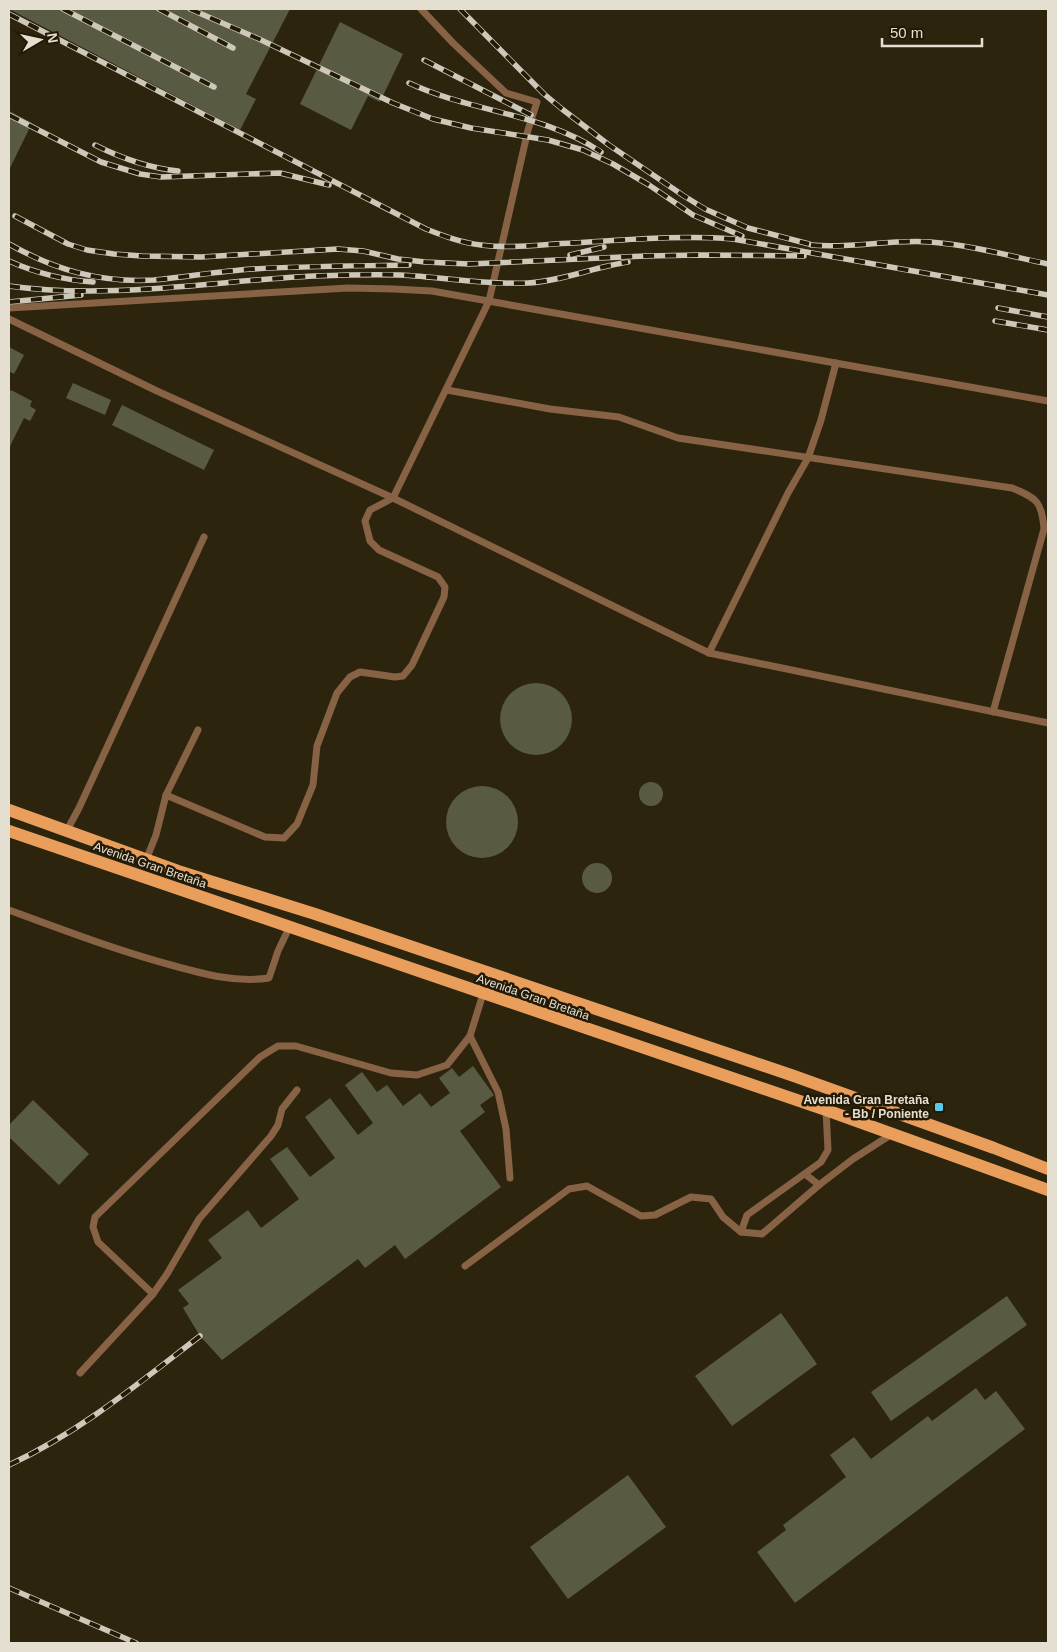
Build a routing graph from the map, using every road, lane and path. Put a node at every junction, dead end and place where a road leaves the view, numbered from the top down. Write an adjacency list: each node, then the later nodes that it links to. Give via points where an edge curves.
1 (421, 9): 2 (lane, via 506,93 537,102)
2 (489, 301): 3 (lane, via 432,291 348,288); 5 (lane); 6 (lane)
3 (9, 308)
4 (9, 319): 9 (lane, via 157,391)
5 (836, 363): 7 (lane); 8 (lane)
6 (447, 390): 8 (lane, via 550,409 619,417 678,438); 9 (lane)
7 (1048, 401)
8 (808, 458): 10 (lane, via 1012,488 1031,496 1042,510); 12 (lane)
9 (393, 498): 12 (lane); 16 (lane, via 370,510 365,521 370,542 379,550 438,577 445,587 444,597 412,665 403,676 360,672 350,677 337,693 317,746 313,786 297,824 284,838 265,837)
10 (1046, 531): 13 (lane)
11 (204, 537): 19 (lane)
12 (709, 653): 13 (lane)
13 (994, 712): 14 (lane)
14 (1048, 723)
15 (198, 730): 16 (lane)
16 (166, 795): 20 (lane)
17 (9, 810): 19 (main road, Avenida Gran Bretaña)
18 (9, 831): 22 (main road, Avenida Gran Bretaña)
19 (66, 832): 20 (main road, Avenida Gran Bretaña)
20 (146, 860): 28 (main road, Avenida Gran Bretaña, via 696,1042)
21 (9, 910): 22 (lane, via 124,952 207,975 255,980 269,978)
22 (289, 928): 23 (main road, Avenida Gran Bretaña)
23 (483, 994): 24 (lane); 26 (main road, Avenida Gran Bretaña)
24 (470, 1036): 30 (lane, via 498,1092 506,1129); 35 (lane, via 448,1064 417,1075 391,1073 296,1046 278,1046 260,1057 95,1217 92,1227 98,1242)
25 (297, 1090): 35 (lane, via 282,1109 271,1136 198,1219)
26 (826, 1110): 27 (main road, Avenida Gran Bretaña); 29 (lane, via 828,1150 821,1162)
27 (892, 1134): 31 (lane); 32 (main road, Avenida Gran Bretaña)
28 (1048, 1169)
29 (805, 1174): 31 (lane); 33 (lane, via 747,1215)
30 (510, 1178)
31 (819, 1185): 33 (lane, via 762,1234)
32 (1048, 1190)
33 (741, 1232): 34 (lane, via 710,1200 691,1197 655,1215 640,1216 586,1186 569,1190)
34 (465, 1266)
35 (153, 1294): 36 (lane)
36 (80, 1373)

